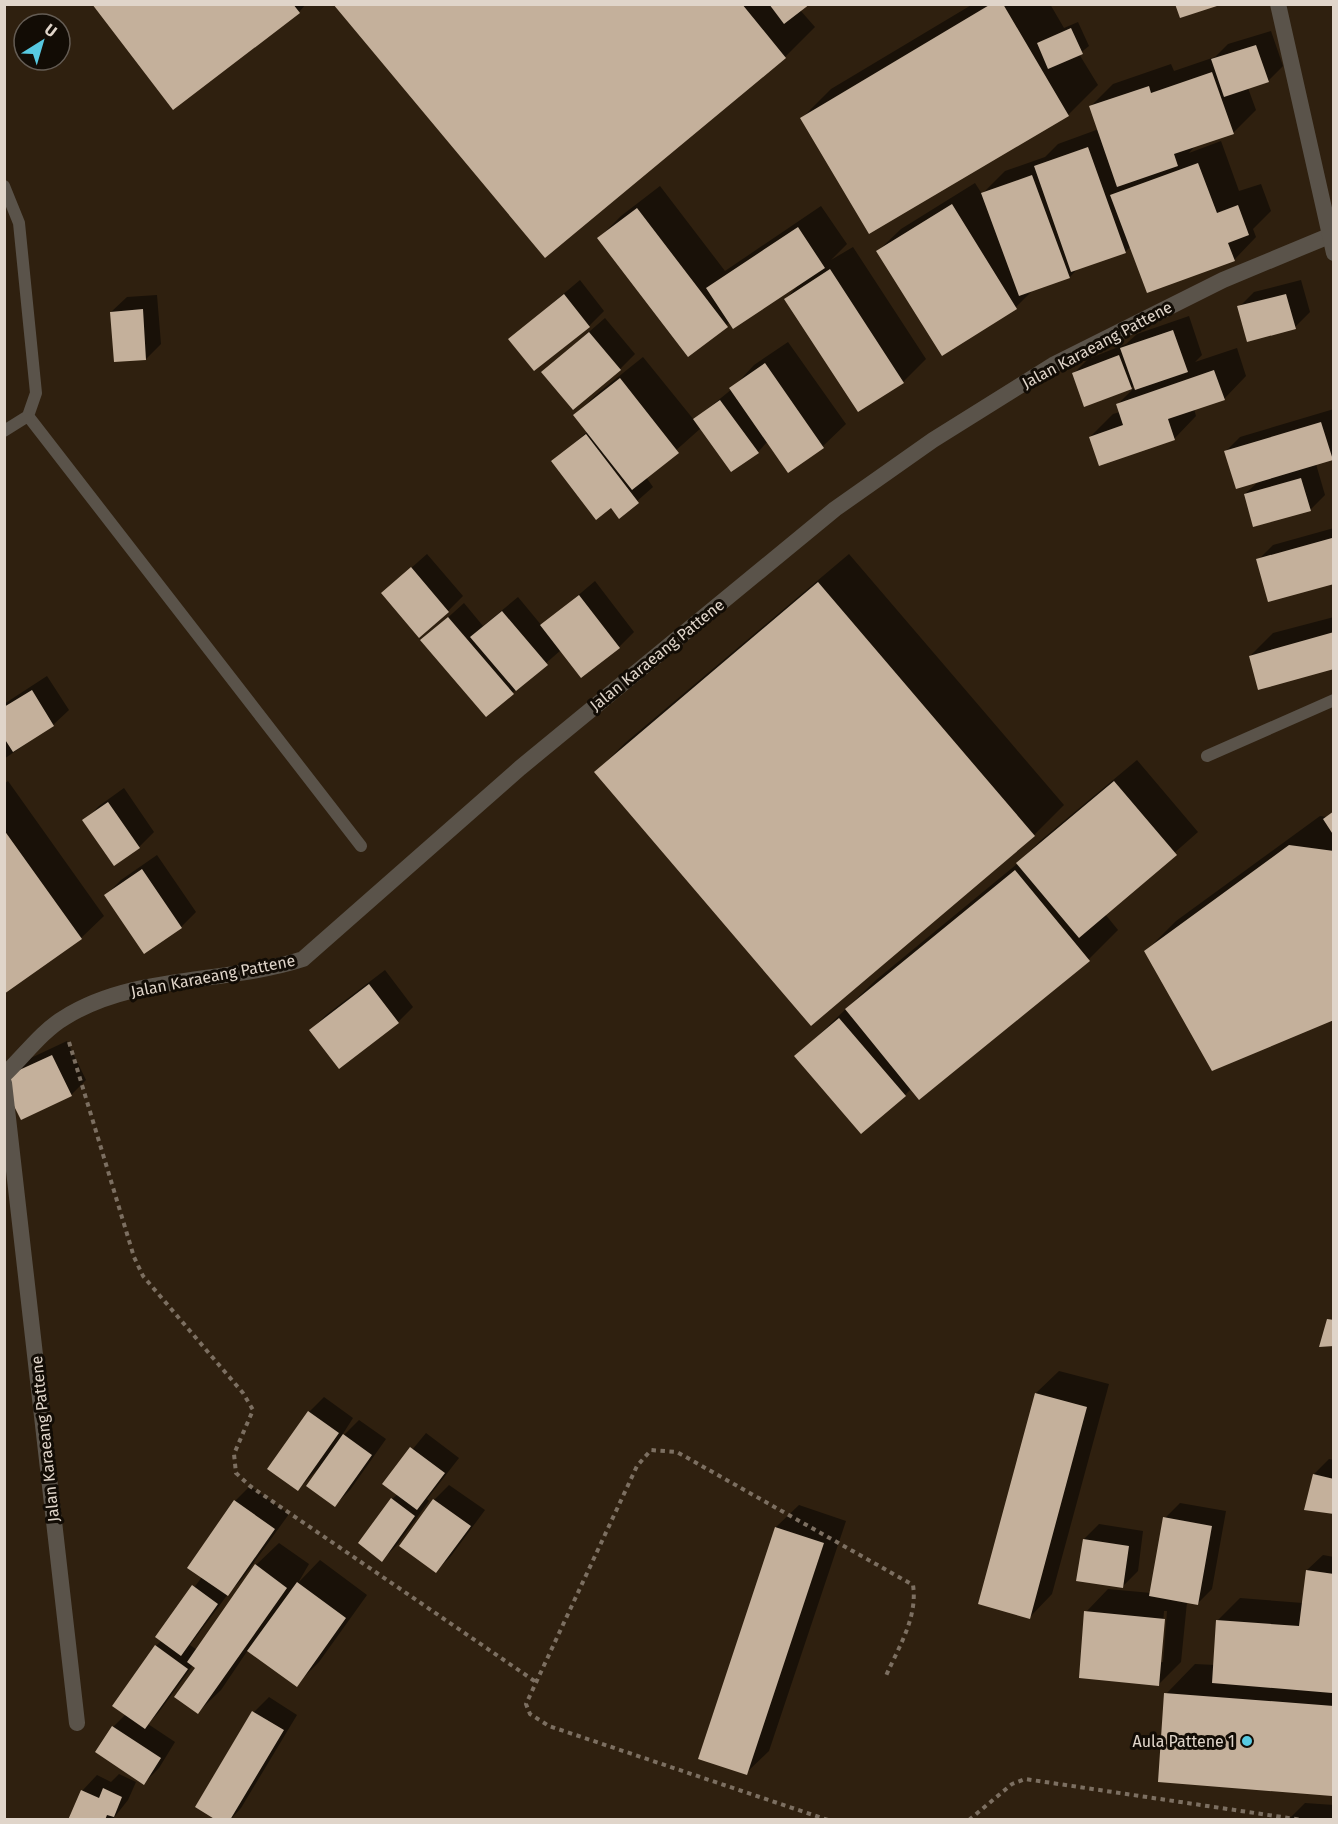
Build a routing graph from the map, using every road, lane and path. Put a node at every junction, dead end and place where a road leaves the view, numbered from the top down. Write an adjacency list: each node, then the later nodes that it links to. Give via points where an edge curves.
1 (1278, 4): 3 (street)
2 (4, 186): 5 (lane, via 19,223 23,254 36,393)
3 (1329, 236): 4 (street); 10 (street, Jalan Karaeang Pattene, via 1223,280 1053,365 854,495 520,768 303,959 110,995)
4 (1334, 253)
5 (28, 416): 6 (lane); 9 (lane)
6 (4, 431)
7 (1334, 700): 8 (lane)
8 (1207, 756)
9 (361, 846)
10 (62, 1019): 11 (street, Jalan Karaeang Pattene); 14 (path, via 134,1257 143,1275 253,1410 234,1454 236,1473)
11 (4, 1075)
12 (4, 1083): 15 (street, Jalan Karaeang Pattene)
13 (885, 1678): 14 (path, via 910,1622 915,1598 913,1585 677,1452 651,1450 637,1466)
14 (536, 1682): 16 (path, via 526,1704 537,1722)
15 (76, 1723)
16 (828, 1820)
17 (969, 1820): 18 (path, via 1011,1784 1025,1779)
18 (1302, 1820)

